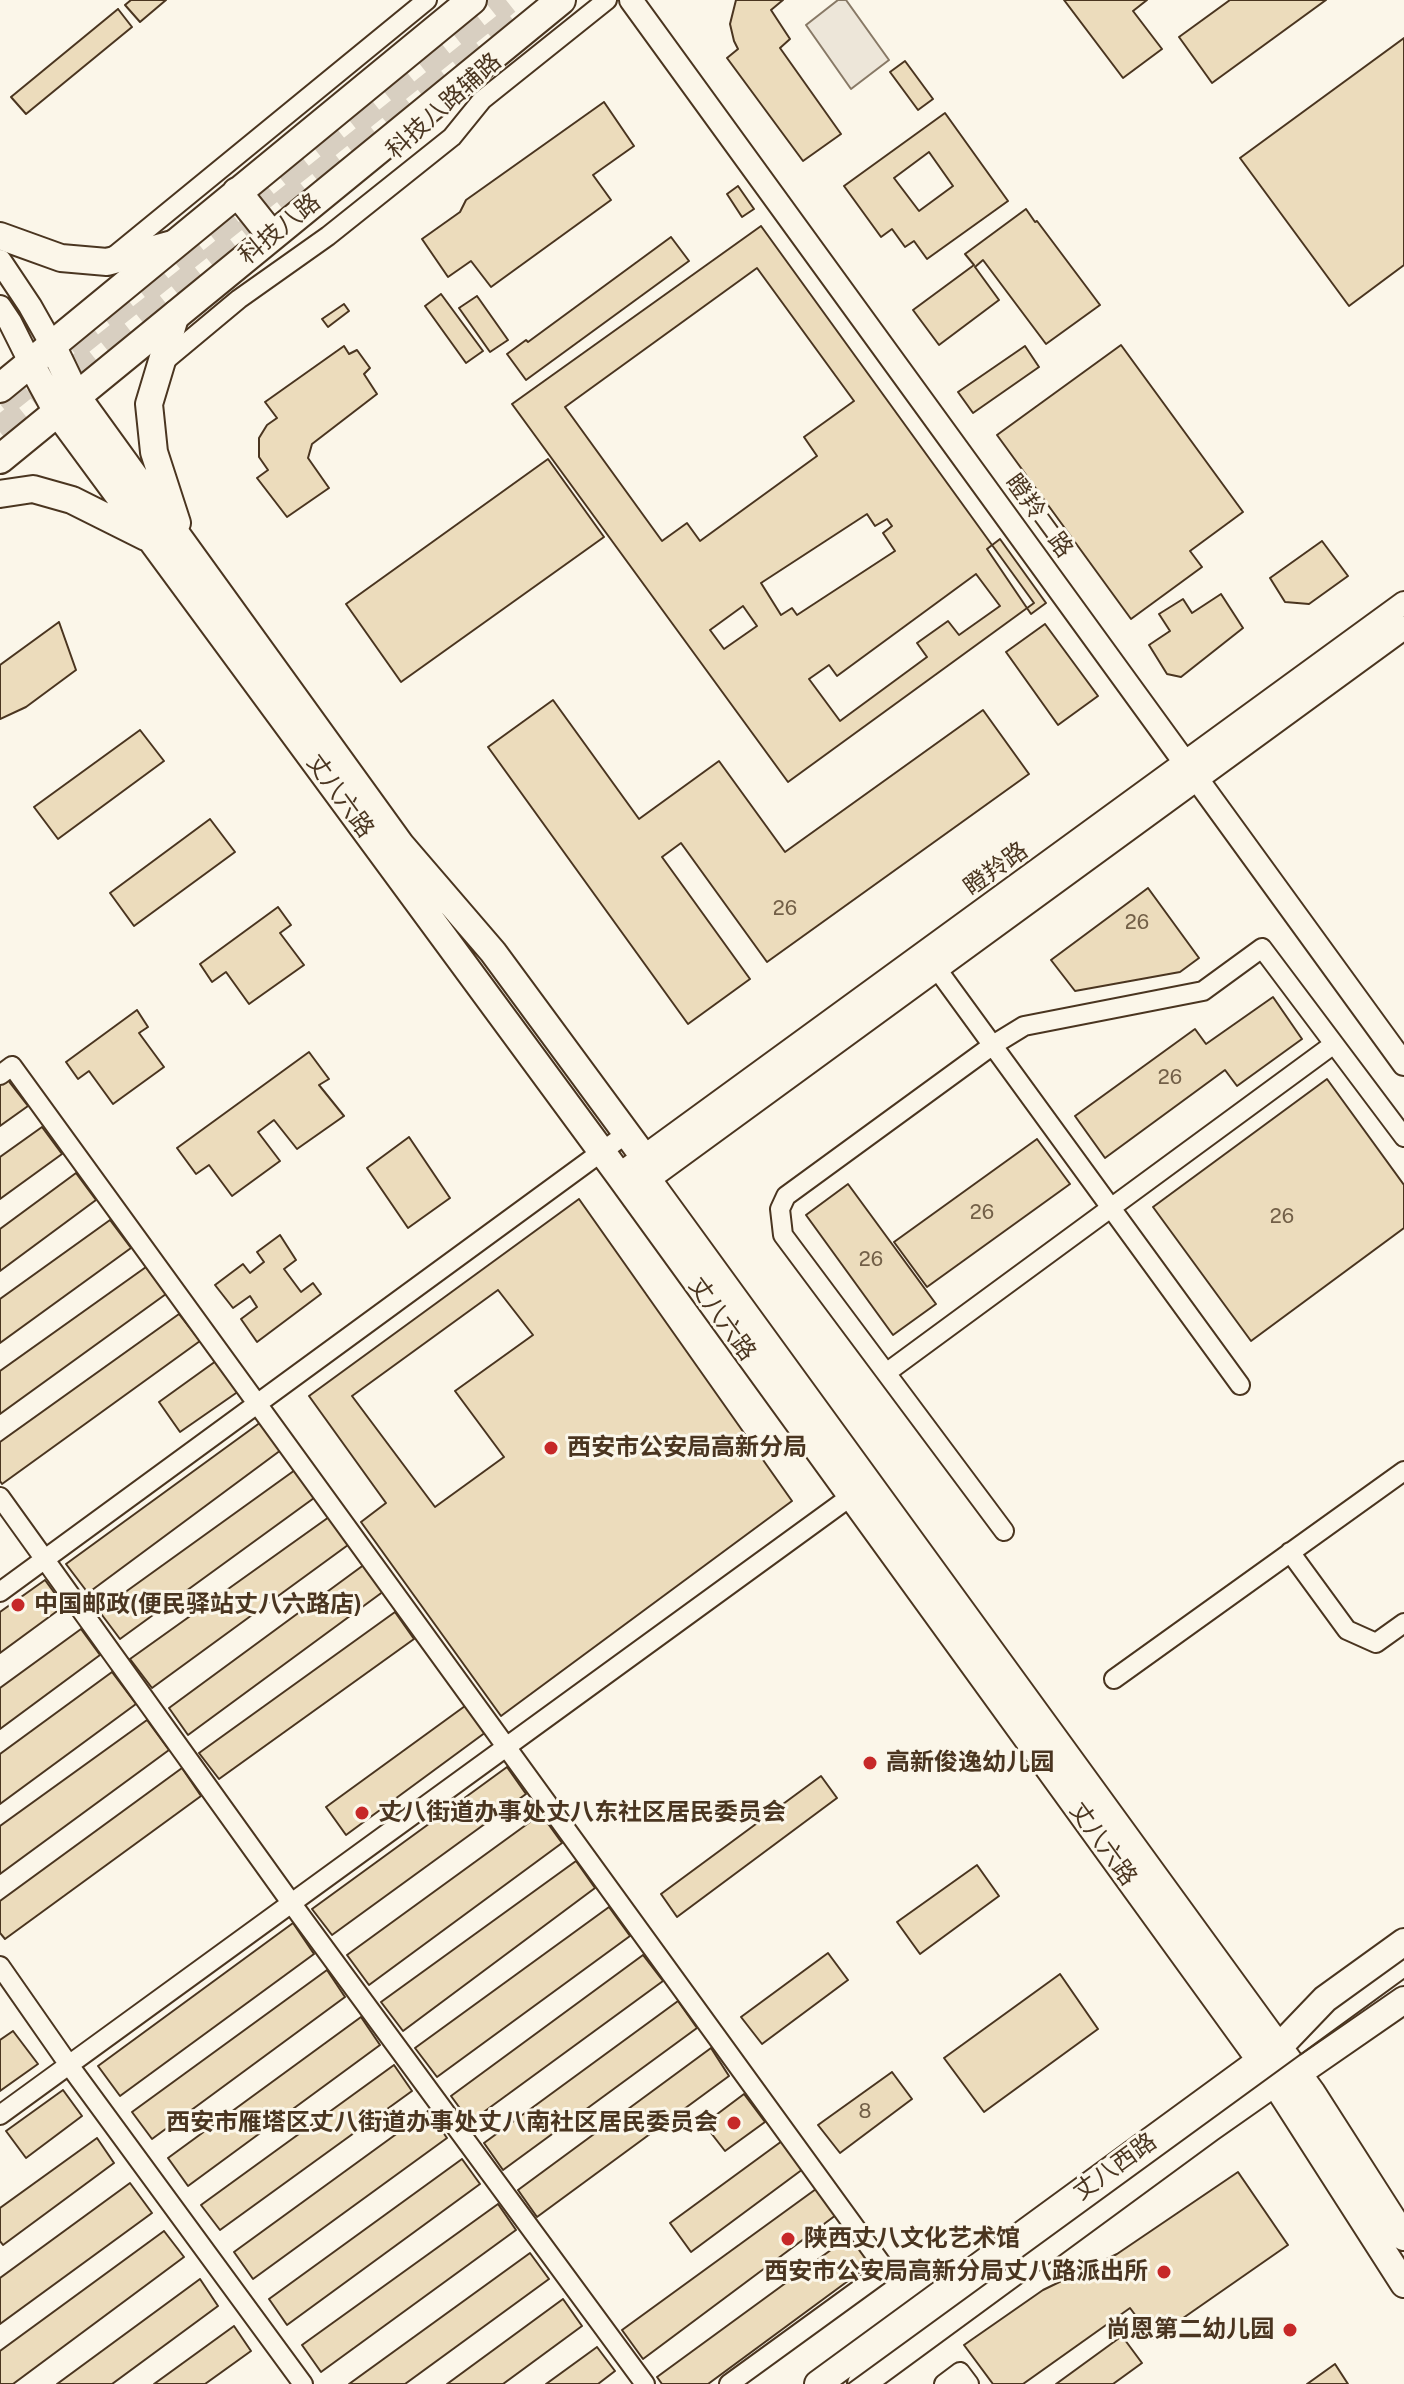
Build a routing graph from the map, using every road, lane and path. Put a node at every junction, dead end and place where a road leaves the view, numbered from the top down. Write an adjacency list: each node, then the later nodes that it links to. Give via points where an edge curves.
1 (427, 0): 11 (street)
2 (472, 0): 6 (main road)
3 (561, 0): 8 (main road, 科技八路)
4 (607, 0): 15 (street, 科技八路辅路, via 482,100 452,137)
5 (631, 0): 24 (street, 瞪羚二路)
6 (237, 192): 8 (main road); 9 (main road)
7 (0, 236): 11 (main road, via 61,258)
8 (272, 236): 13 (main road, 科技八路)
9 (176, 243): 11 (main road); 14 (main road)
10 (0, 261): 14 (street, via 30,306)
11 (107, 262)
12 (0, 307): 14 (street)
13 (176, 314): 15 (main road); 17 (main road, 科技八路)
14 (41, 353): 16 (main road); 17 (main road, 丈八六路)
15 (161, 364): 21 (main road, via 149,404 154,452)
16 (0, 388)
17 (66, 404): 18 (main road, 科技八路); 20 (main road, 丈八六路); 21 (main road, 丈八六路)
18 (0, 459)
19 (0, 494): 20 (main road, via 33,489 72,500)
20 (151, 540): 32 (main road, 丈八六路)
21 (184, 545): 30 (main road, 丈八六路, via 401,845 493,952)
22 (1404, 603): 24 (street, 瞪羚路)
23 (1404, 628): 24 (street, 瞪羚路)
24 (1192, 771): 25 (street, 瞪羚路); 28 (street, 瞪羚二路); 33 (street, 瞪羚路)
25 (937, 969): 27 (street); 33 (street, 瞪羚路)
26 (1334, 1044): 27 (street, via 1262,948 1203,991 1024,1026); 31 (street); 34 (street)
27 (993, 1045): 34 (street); 35 (street, via 786,1196 780,1209 783,1235)
28 (1404, 1064)
29 (0, 1075): 37 (street, via 12,1066)
30 (626, 1134): 32 (street); 33 (main road, 丈八六路)
31 (1404, 1137)
32 (602, 1152): 33 (main road, 丈八六路); 37 (street)
33 (635, 1176): 40 (main road, 丈八六路); 53 (main road, 丈八六路)
34 (1111, 1207): 35 (street); 36 (street)
35 (886, 1373): 41 (street)
36 (1240, 1385)
37 (257, 1404): 43 (street); 47 (street)
38 (1401, 1480): 42 (street)
39 (0, 1497): 43 (street)
40 (850, 1497): 47 (street); 53 (main road, 丈八六路)
41 (1004, 1531)
42 (1290, 1552): 45 (street, via 1347,1630 1376,1643); 46 (street)
43 (46, 1559): 44 (street); 48 (street)
44 (0, 1592)
45 (1404, 1623)
46 (1114, 1679)
47 (505, 1747): 48 (street); 59 (street, via 886,2270)
48 (292, 1904): 52 (street); 58 (street)
49 (1404, 1942): 53 (main road, 丈八西路, via 1325,1999)
50 (0, 1966): 52 (street)
51 (1404, 2000): 53 (main road, 丈八西路)
52 (69, 2065): 54 (street); 57 (street)
53 (1278, 2066): 55 (main road, 丈八六路, via 1312,2093); 56 (main road, 丈八六路); 60 (main road, 丈八西路); 61 (main road, 丈八西路)
54 (0, 2115)
55 (1404, 2237)
56 (1404, 2284)
57 (303, 2384)
58 (645, 2384)
59 (729, 2384)
60 (818, 2384)
61 (861, 2384)
62 (944, 2384): 63 (street, via 960,2372)
63 (969, 2384)

